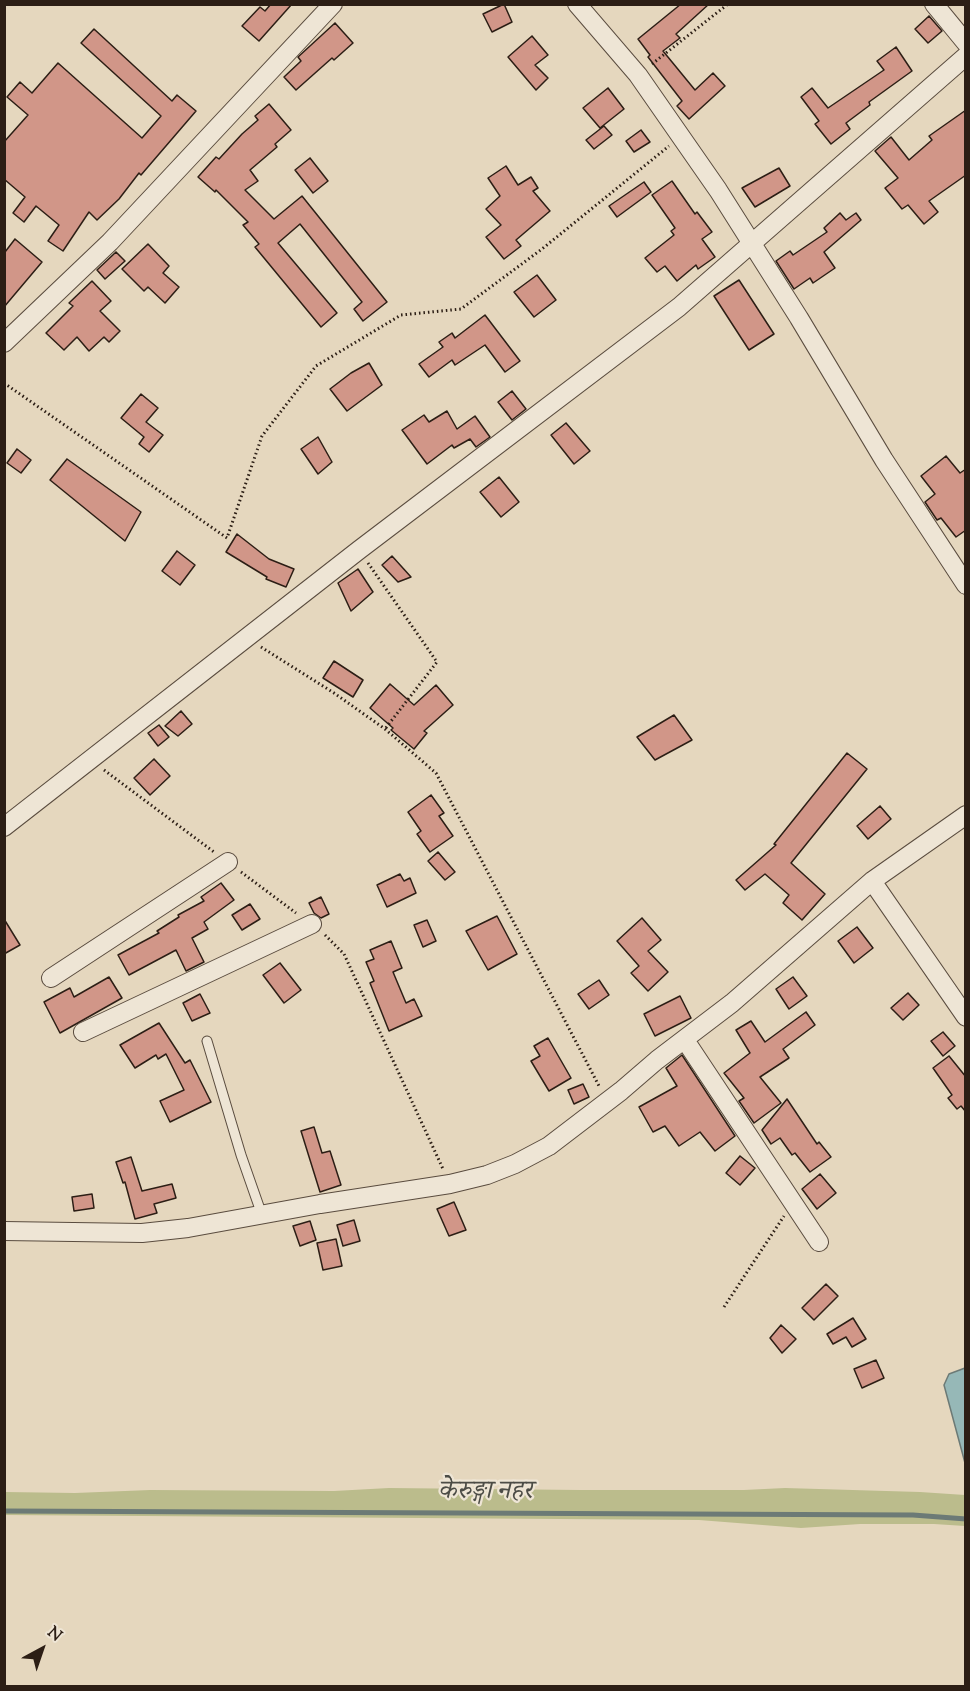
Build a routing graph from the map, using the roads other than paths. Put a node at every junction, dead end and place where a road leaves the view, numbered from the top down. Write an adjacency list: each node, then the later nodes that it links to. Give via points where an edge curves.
1 (333, 4): 7 (street, via 110,242)
2 (577, 4): 6 (street, via 638,75)
3 (934, 4): 4 (street)
4 (966, 43)
5 (966, 56): 6 (street)
6 (751, 244): 8 (street); 10 (street, via 679,307)
7 (4, 343)
8 (966, 585)
9 (966, 815): 12 (street)
10 (4, 827)
11 (228, 862): 14 (street)
12 (872, 881): 15 (street); 17 (street)
13 (312, 924): 16 (street)
14 (51, 978)
15 (966, 1017)
16 (83, 1032)
17 (685, 1040): 19 (street, via 549,1146 515,1164 450,1184); 21 (street)
18 (207, 1041): 19 (lane)
19 (262, 1215): 20 (street, via 142,1233)
20 (4, 1231)
21 (819, 1242)

